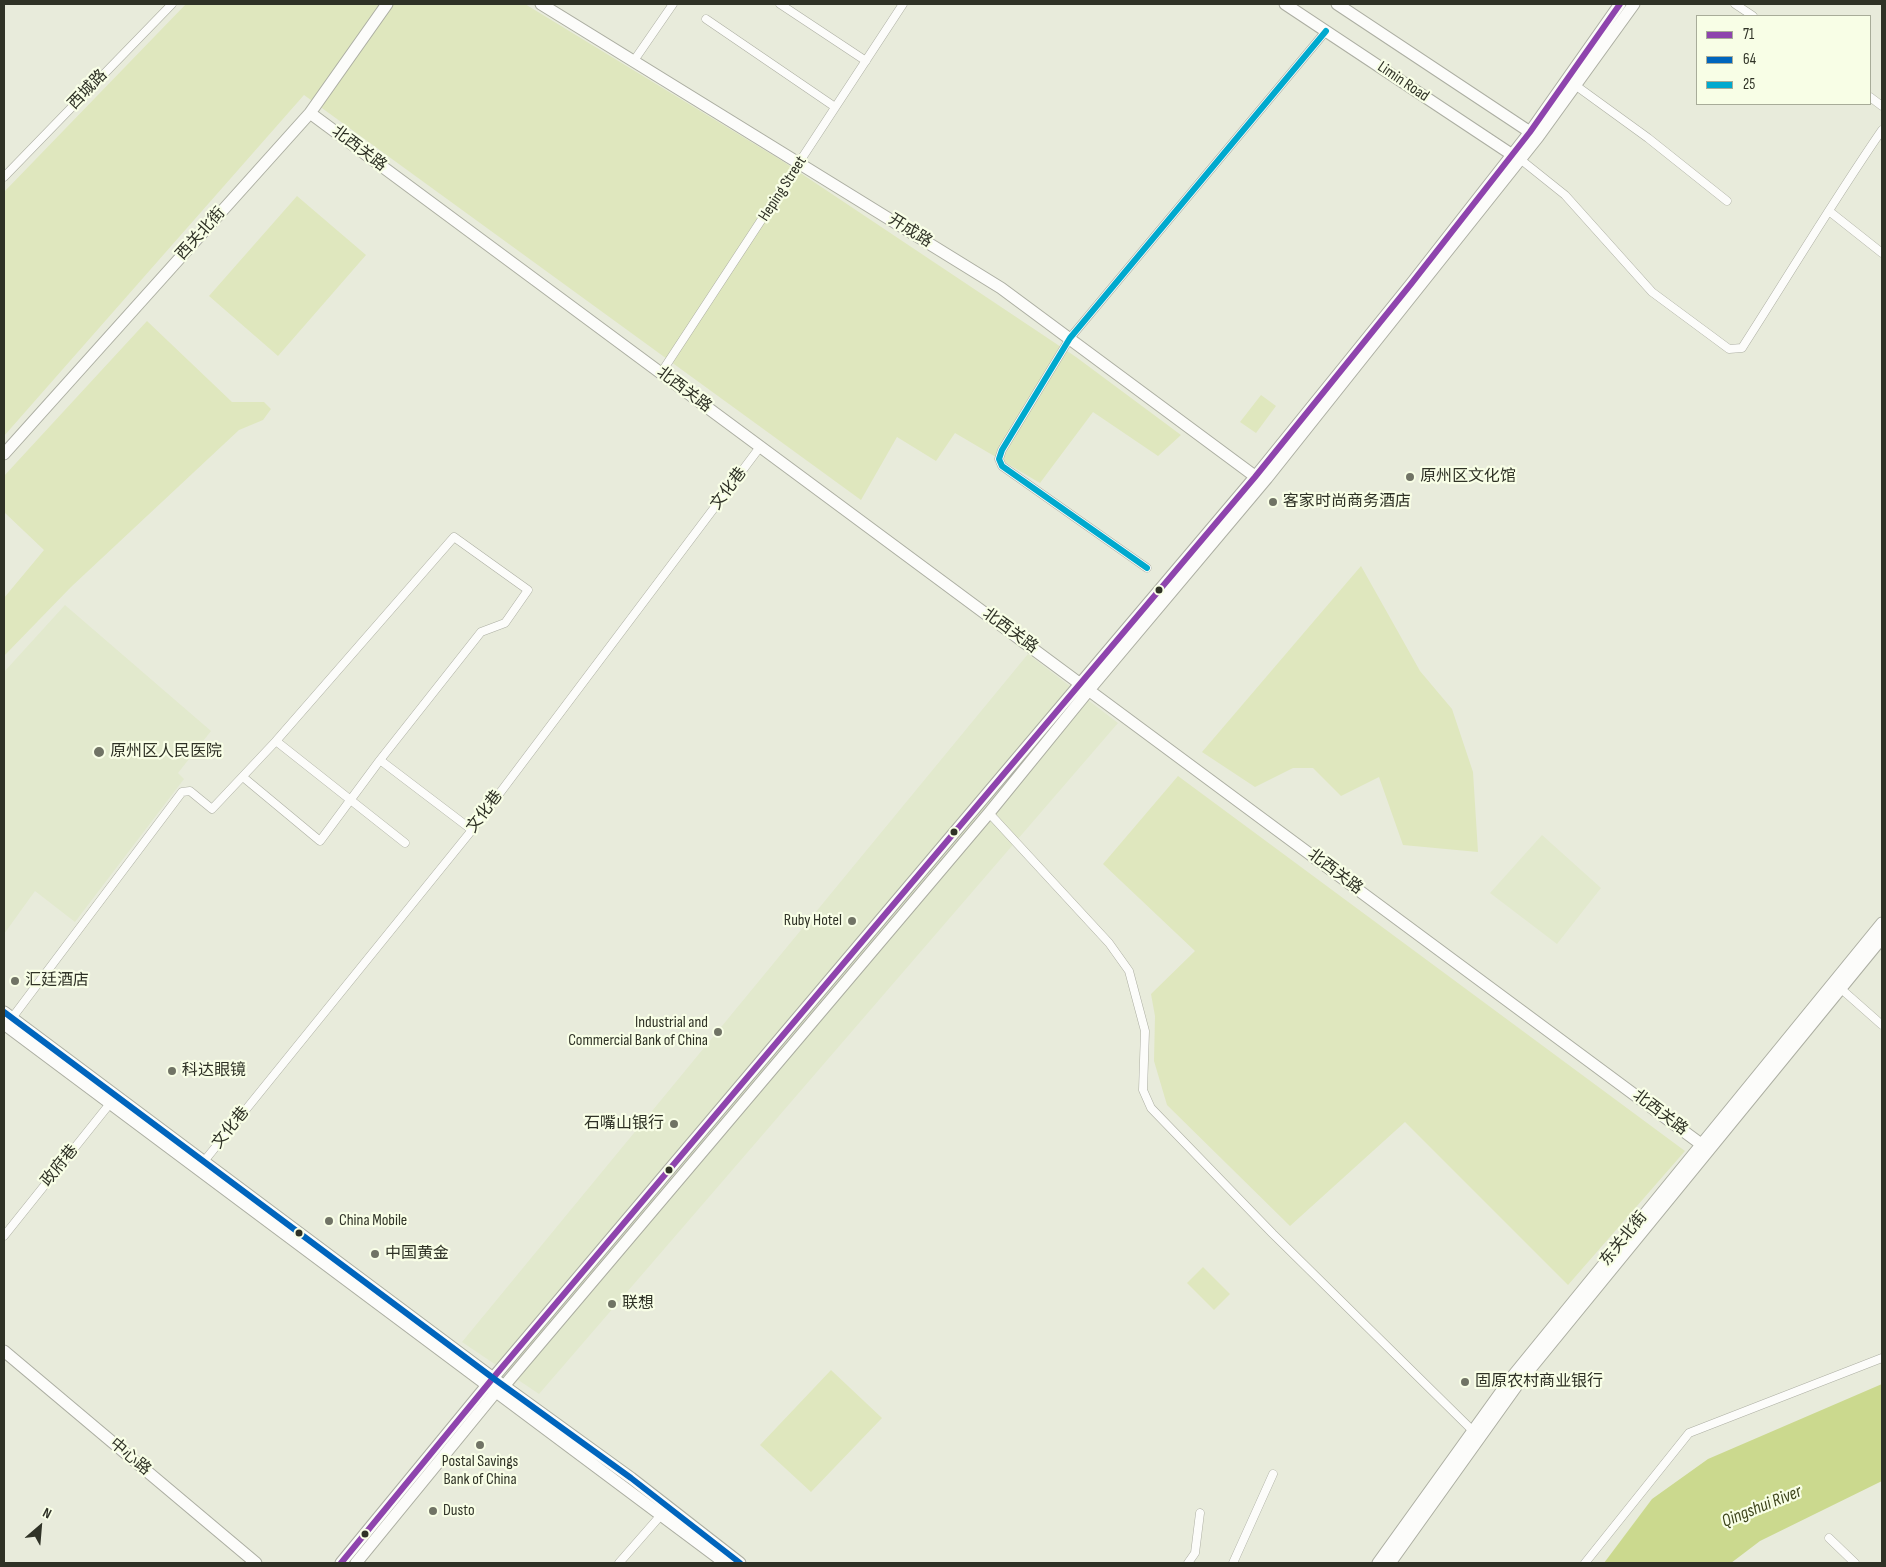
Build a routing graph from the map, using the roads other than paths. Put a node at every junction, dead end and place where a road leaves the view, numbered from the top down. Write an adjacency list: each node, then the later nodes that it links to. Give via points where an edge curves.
1 (172, 4): 26 (street, 西城路)
2 (387, 4): 21 (street, 西关北街)
3 (541, 4): 16 (street, 开成路)
4 (673, 4): 16 (street)
5 (780, 4): 15 (street)
6 (903, 4): 15 (street, Heping Street)
7 (1285, 4): 14 (street, Limin Road)
8 (1337, 4): 23 (street, Limin Road)
9 (1620, 4): 23 (street)
10 (1634, 4): 17 (street)
11 (1735, 4): 12 (street)
12 (1752, 15)
13 (706, 19): 20 (street)
14 (1326, 30): 24 (street, Limin Road); 30 (street)
15 (866, 61): 20 (street, Heping Street)
16 (632, 62): 25 (street, 开成路)
17 (1575, 84): 23 (street); 27 (street)
18 (1871, 98): 19 (street)
19 (1882, 106)
20 (835, 107): 25 (street, Heping Street)
21 (310, 113): 31 (street, 北西关路); 33 (street, 西关北街)
22 (1882, 130): 28 (street)
23 (1534, 134): 24 (street)
24 (1516, 157): 28 (street, via 1566,195 1652,292 1729,349 1742,348); 34 (street, via 1411,284)
25 (800, 162): 30 (street, 开成路, via 1001,288); 31 (street, Heping Street)
26 (4, 176)
27 (1727, 201)
28 (1829, 211): 29 (street)
29 (1882, 253)
30 (1070, 338): 34 (street, 开成路); 35 (street, via 999,460 1002,466)
31 (661, 373): 32 (street, 北西关路)
32 (760, 446): 36 (street, 北西关路); 42 (street, 文化巷)
33 (4, 454)
34 (1259, 480): 36 (street)
35 (1146, 568)
36 (1085, 687): 41 (street); 50 (street, 北西关路); 55 (street)
37 (276, 741): 38 (street, via 454,537 528,590 504,623 480,632); 39 (street); 40 (street)
38 (380, 760): 40 (street); 42 (street)
39 (242, 777): 40 (street, via 320,841); 47 (street, via 212,809 190,791 182,792)
40 (350, 800): 43 (street)
41 (989, 812): 55 (street); 56 (street, via 1109,942 1129,970 1145,1031 1143,1090 1151,1108 1273,1234)
42 (472, 830): 51 (street, 文化巷)
43 (405, 843)
44 (1882, 923): 46 (street, 东关北街)
45 (1882, 938): 46 (street, 东关北街)
46 (1837, 985): 48 (street); 50 (street, 东关北街)
47 (7, 1018): 49 (street)
48 (1882, 1025)
49 (114, 1100): 51 (street); 52 (street, 政府巷)
50 (1705, 1147): 56 (street, 东关北街, via 1510,1378); 70 (street, 东关北街, via 1518,1384)
51 (201, 1165): 55 (street)
52 (4, 1236)
53 (4, 1351): 61 (street, 中心路)
54 (1882, 1358): 71 (street, via 1689,1433)
55 (495, 1386): 59 (street); 62 (street); 63 (street); 66 (street, via 631,1478)
56 (1473, 1431): 69 (street, 东关北街)
57 (1273, 1474): 68 (street)
58 (1200, 1513): 67 (street, via 1195,1553)
59 (661, 1515): 64 (street); 65 (street)
60 (1830, 1538): 72 (street)
61 (256, 1563)
62 (341, 1563)
63 (356, 1563)
64 (619, 1563)
65 (725, 1563)
66 (740, 1563)
67 (1188, 1563)
68 (1233, 1563)
69 (1378, 1563)
70 (1390, 1563)
71 (1585, 1563)
72 (1855, 1563)

